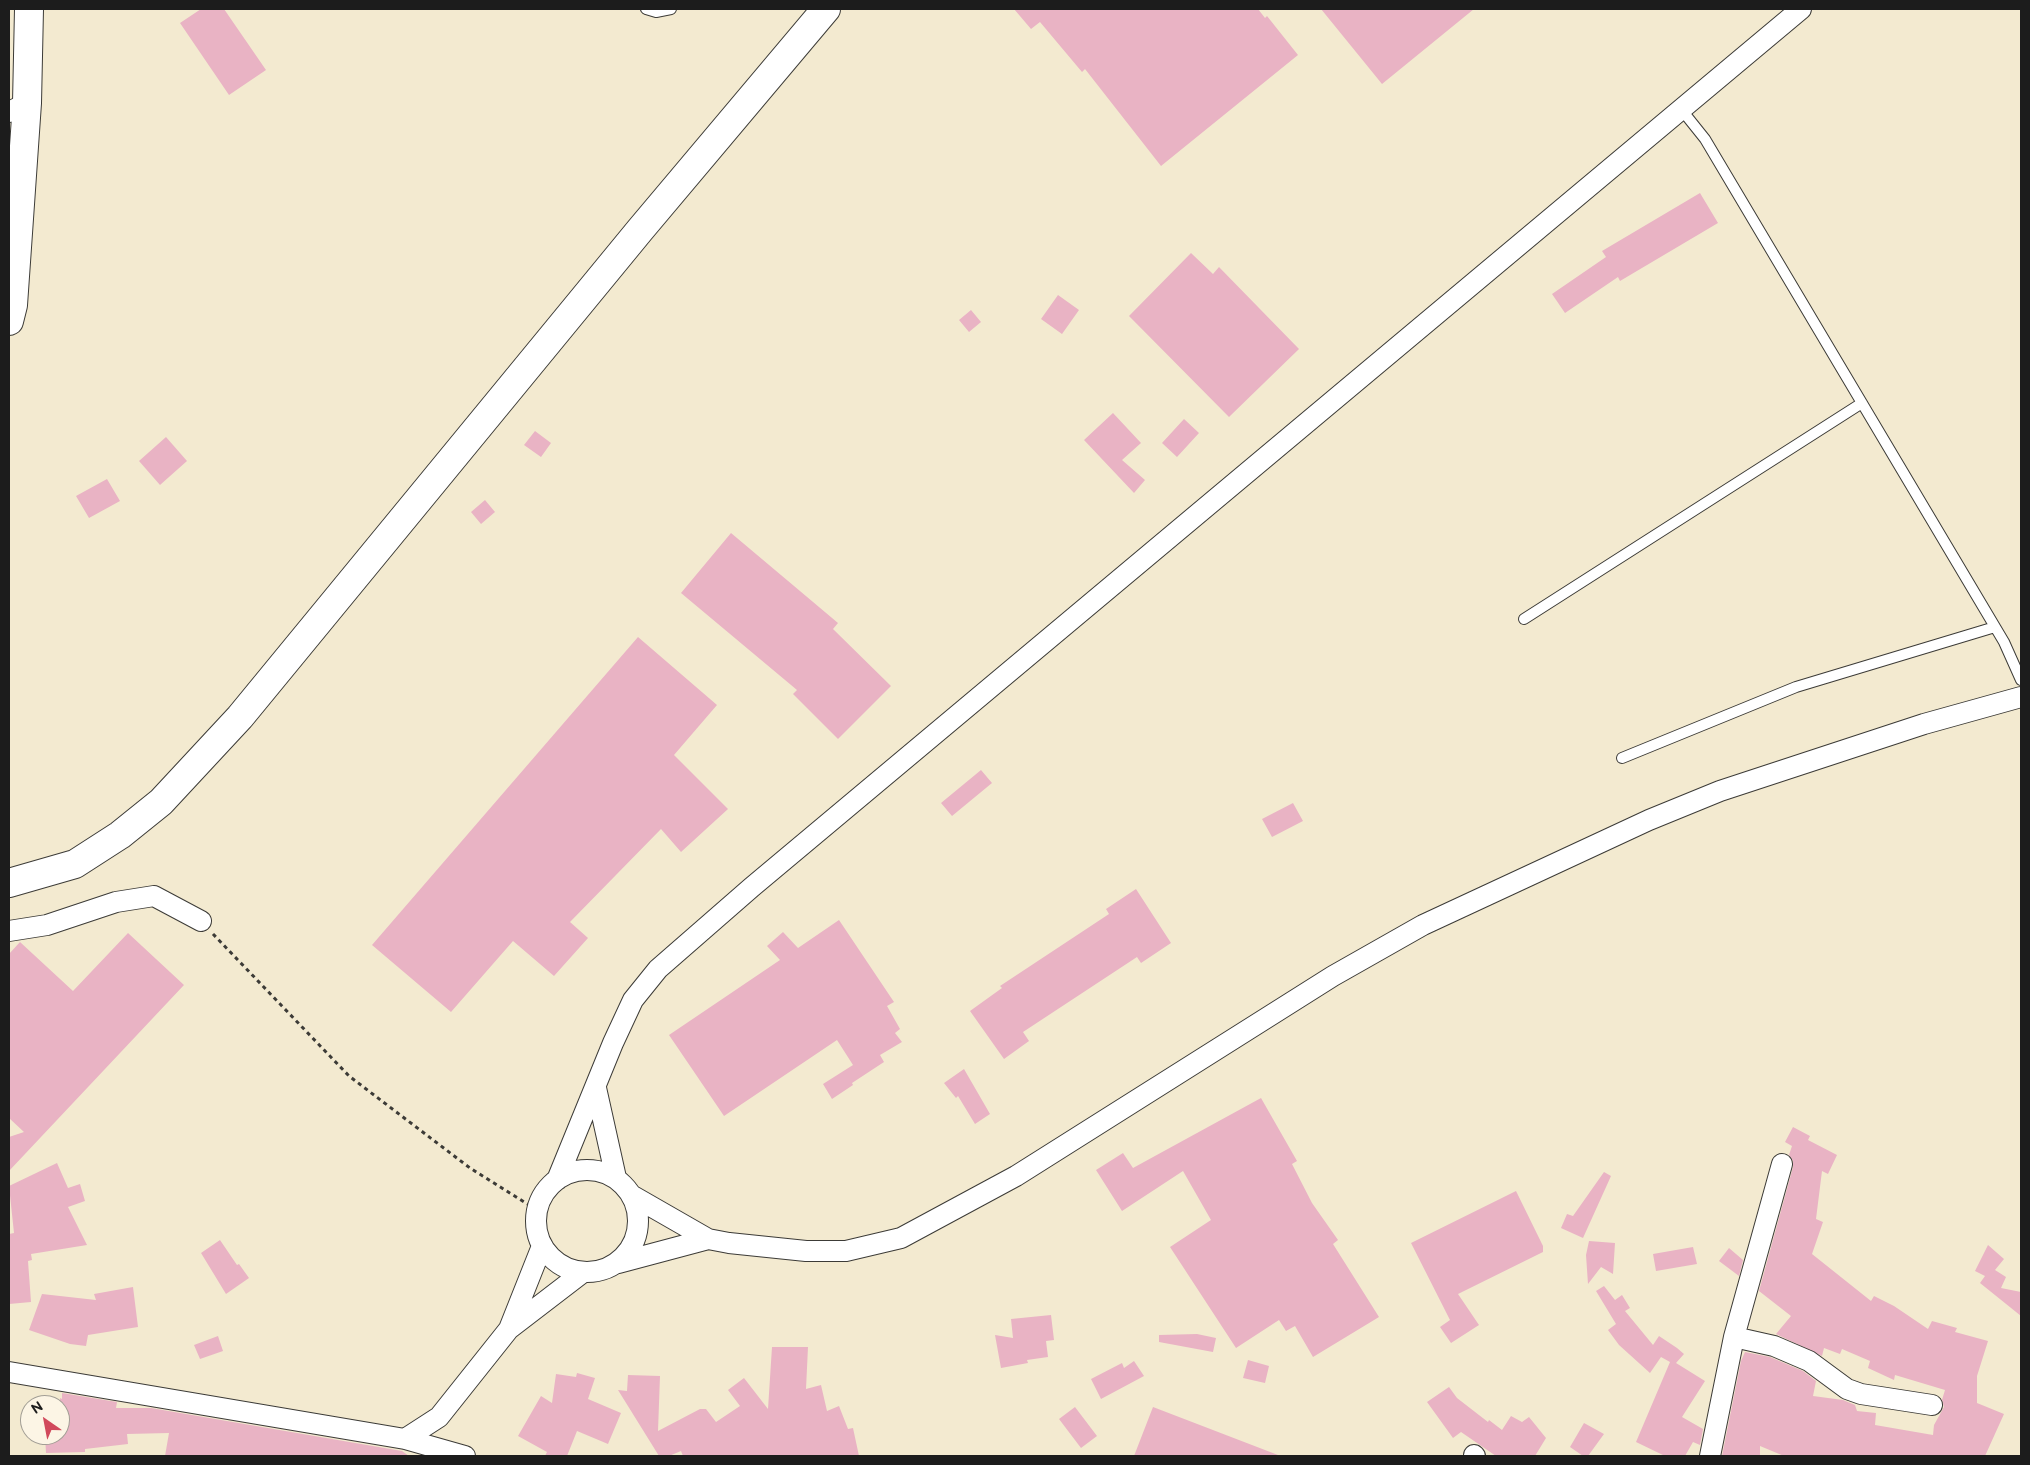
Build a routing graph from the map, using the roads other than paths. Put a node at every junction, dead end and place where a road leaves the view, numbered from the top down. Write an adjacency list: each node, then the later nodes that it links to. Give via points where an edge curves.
1 (29, 9): 6 (main road)
2 (646, 9): 3 (lane, via 656,12)
3 (670, 9)
4 (826, 9): 15 (main road, via 240,717 161,802 120,835 75,864)
5 (1800, 9): 7 (street)
6 (18, 108): 8 (main road, via 13,305)
7 (1681, 108): 9 (lane, via 1705,138); 18 (street, via 760,880 658,970 633,1000)
8 (9, 321)
9 (1862, 403): 10 (lane); 11 (lane)
10 (1524, 619)
11 (1995, 627): 12 (lane); 14 (lane, via 1796,687)
12 (2021, 680)
13 (2021, 697): 23 (street, via 1924,724 1720,791 1423,925 1333,976 1016,1176 901,1238 846,1251 764,1247)
14 (1622, 758)
15 (9, 883)
16 (201, 921): 17 (street, via 154,896 116,902 47,926)
17 (9, 931)
18 (596, 1088): 20 (street); 21 (street)
19 (1782, 1164): 28 (street)
20 (616, 1178): 21 (street, via 592,1170 568,1173); 22 (street)
21 (557, 1180): 24 (street, via 548,1188 537,1210 537,1235)
22 (633, 1196): 23 (street); 25 (street, via 638,1232 627,1254)
23 (708, 1239): 25 (street)
24 (542, 1246): 26 (street, via 559,1264); 27 (street)
25 (618, 1263): 26 (street, via 607,1269)
26 (582, 1273): 27 (street)
27 (509, 1329): 31 (street, via 439,1417)
28 (1734, 1337): 30 (street, via 1774,1346 1809,1361 1847,1389 1860,1394); 33 (street)
29 (9, 1372): 31 (street)
30 (1932, 1405)
31 (405, 1439): 32 (street)
32 (464, 1456)
33 (1710, 1456)

